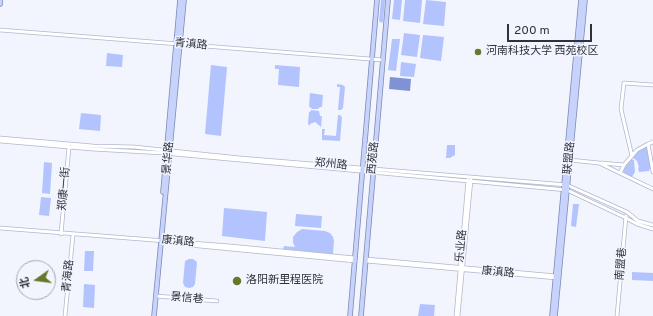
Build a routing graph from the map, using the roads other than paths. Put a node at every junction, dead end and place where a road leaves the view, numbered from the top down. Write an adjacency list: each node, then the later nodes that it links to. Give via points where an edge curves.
1 (0, 0): 8 (main road)
2 (180, 0): 10 (main road, 景华路)
3 (184, 0): 10 (main road, 景华路)
4 (377, 0): 11 (main road, 西苑路)
5 (388, 0): 12 (main road, 西苑路)
6 (581, 0): 28 (main road, 联盟路)
7 (585, 0): 20 (main road, 联盟路)
8 (0, 4)
9 (0, 30): 10 (street, 青滇路)
10 (178, 44): 11 (street, 青滇路); 18 (main road, 景华路)
11 (372, 59): 12 (street, 青滇路); 23 (main road, 西苑路)
12 (383, 60): 24 (main road, 西苑路)
13 (653, 85): 19 (street, via 624,83 621,109)
14 (0, 139): 17 (street, 郑州路)
15 (653, 142): 16 (street)
16 (648, 144): 19 (street); 25 (street)
17 (69, 146): 18 (street, 郑州路, via 134,147); 36 (street, 郑康一街)
18 (168, 152): 23 (street, 郑州路); 38 (main road, 景华路)
19 (632, 156): 22 (street)
20 (570, 160): 21 (street); 28 (main road, 联盟路)
21 (599, 163): 22 (street); 26 (street)
22 (624, 165): 26 (street)
23 (363, 170): 24 (street, 郑州路); 39 (main road, 西苑路)
24 (373, 170): 27 (street, 郑州路); 40 (main road, 西苑路)
25 (653, 172)
26 (620, 173): 29 (street)
27 (469, 179): 28 (street, 郑州路); 30 (street, 郑州路); 41 (street, 乐业路)
28 (565, 185): 30 (main road, 联盟路); 31 (street, 郑州路)
29 (653, 189)
30 (565, 190): 32 (street, 郑州路); 42 (main road, 联盟路)
31 (627, 212): 32 (street, 南盟巷); 33 (street, 郑州路, via 638,221)
32 (626, 218): 35 (street, 郑州路); 52 (street, 南盟巷)
33 (653, 225)
34 (0, 228): 36 (street, 康滇路)
35 (653, 229)
36 (62, 234): 37 (street, 康滇路); 38 (street, 康滇路)
37 (73, 236): 38 (street, 康滇路); 45 (street, 青海路)
38 (159, 242): 39 (street, 康滇路); 43 (main road, 景华路); 46 (main road, 景华路)
39 (355, 260): 47 (main road, 西苑路)
40 (366, 260): 41 (street, 康滇路); 48 (main road, 西苑路)
41 (461, 269): 42 (street, 康滇路); 49 (street, 乐业路)
42 (557, 277): 50 (main road, 联盟路); 51 (main road, 联盟路)
43 (156, 296): 44 (street, 景信巷); 46 (main road, 景华路)
44 (218, 302)
45 (65, 316)
46 (153, 316)
47 (350, 316)
48 (361, 316)
49 (457, 316)
50 (552, 316)
51 (555, 316)
52 (617, 316)

